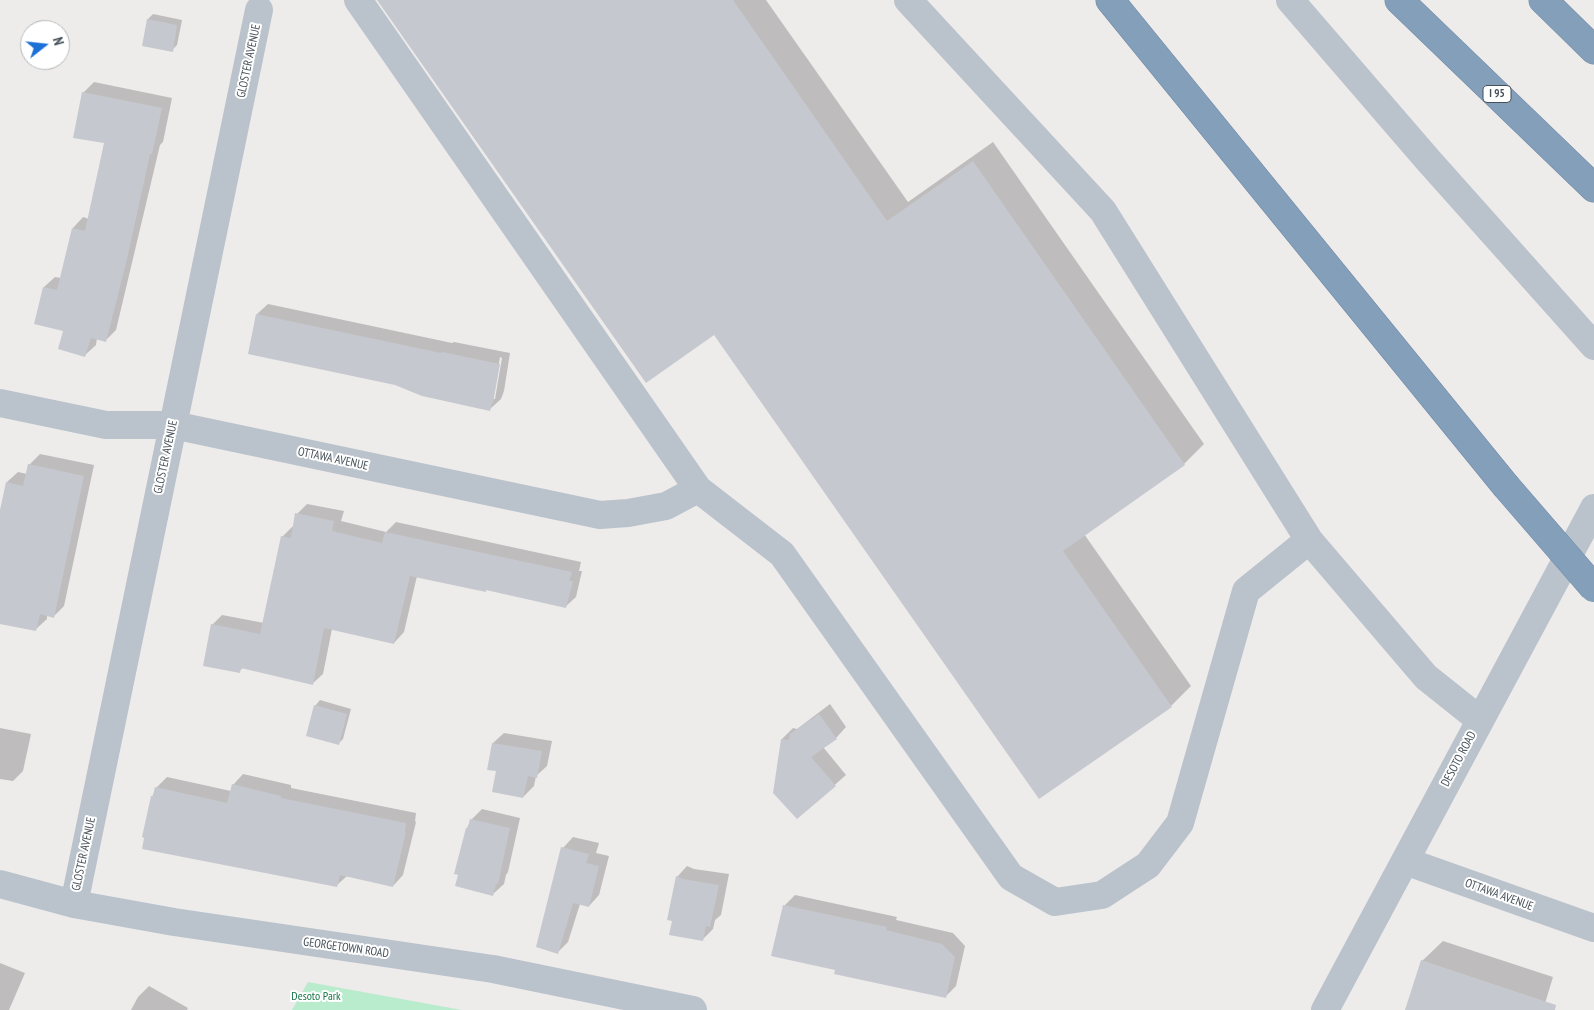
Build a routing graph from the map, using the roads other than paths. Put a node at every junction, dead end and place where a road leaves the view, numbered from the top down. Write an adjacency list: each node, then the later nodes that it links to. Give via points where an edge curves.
1 (358, 0): 13 (street)
2 (908, 0): 15 (street, via 1103,211)
3 (1110, 0): 16 (highway, bridge, via 1505,485)
4 (1290, 0): 10 (street)
5 (1399, 0): 9 (highway, I 95)
6 (1544, 0): 8 (highway)
7 (259, 10): 12 (street, GLOSTER AVENUE)
8 (1594, 50)
9 (1594, 188)
10 (1591, 342)
11 (0, 403): 12 (street, OTTAWA AVENUE, via 106,425)
12 (173, 425): 13 (street, OTTAWA AVENUE, via 600,515 666,506); 20 (street, GLOSTER AVENUE)
13 (698, 489): 15 (street, via 782,554 1010,877 1055,902 1102,895 1148,865 1180,822 1246,591)
14 (1594, 508): 17 (street, DESOTO ROAD)
15 (1308, 540): 17 (street, via 1426,677)
16 (1594, 588)
17 (1480, 720): 18 (street, DESOTO ROAD)
18 (1405, 861): 21 (street, OTTAWA AVENUE); 23 (street, DESOTO ROAD)
19 (0, 884): 20 (street, GEORGETOWN ROAD)
20 (74, 904): 22 (street, GEORGETOWN ROAD, via 494,969)
21 (1594, 928)
22 (693, 1010)
23 (1325, 1010)

